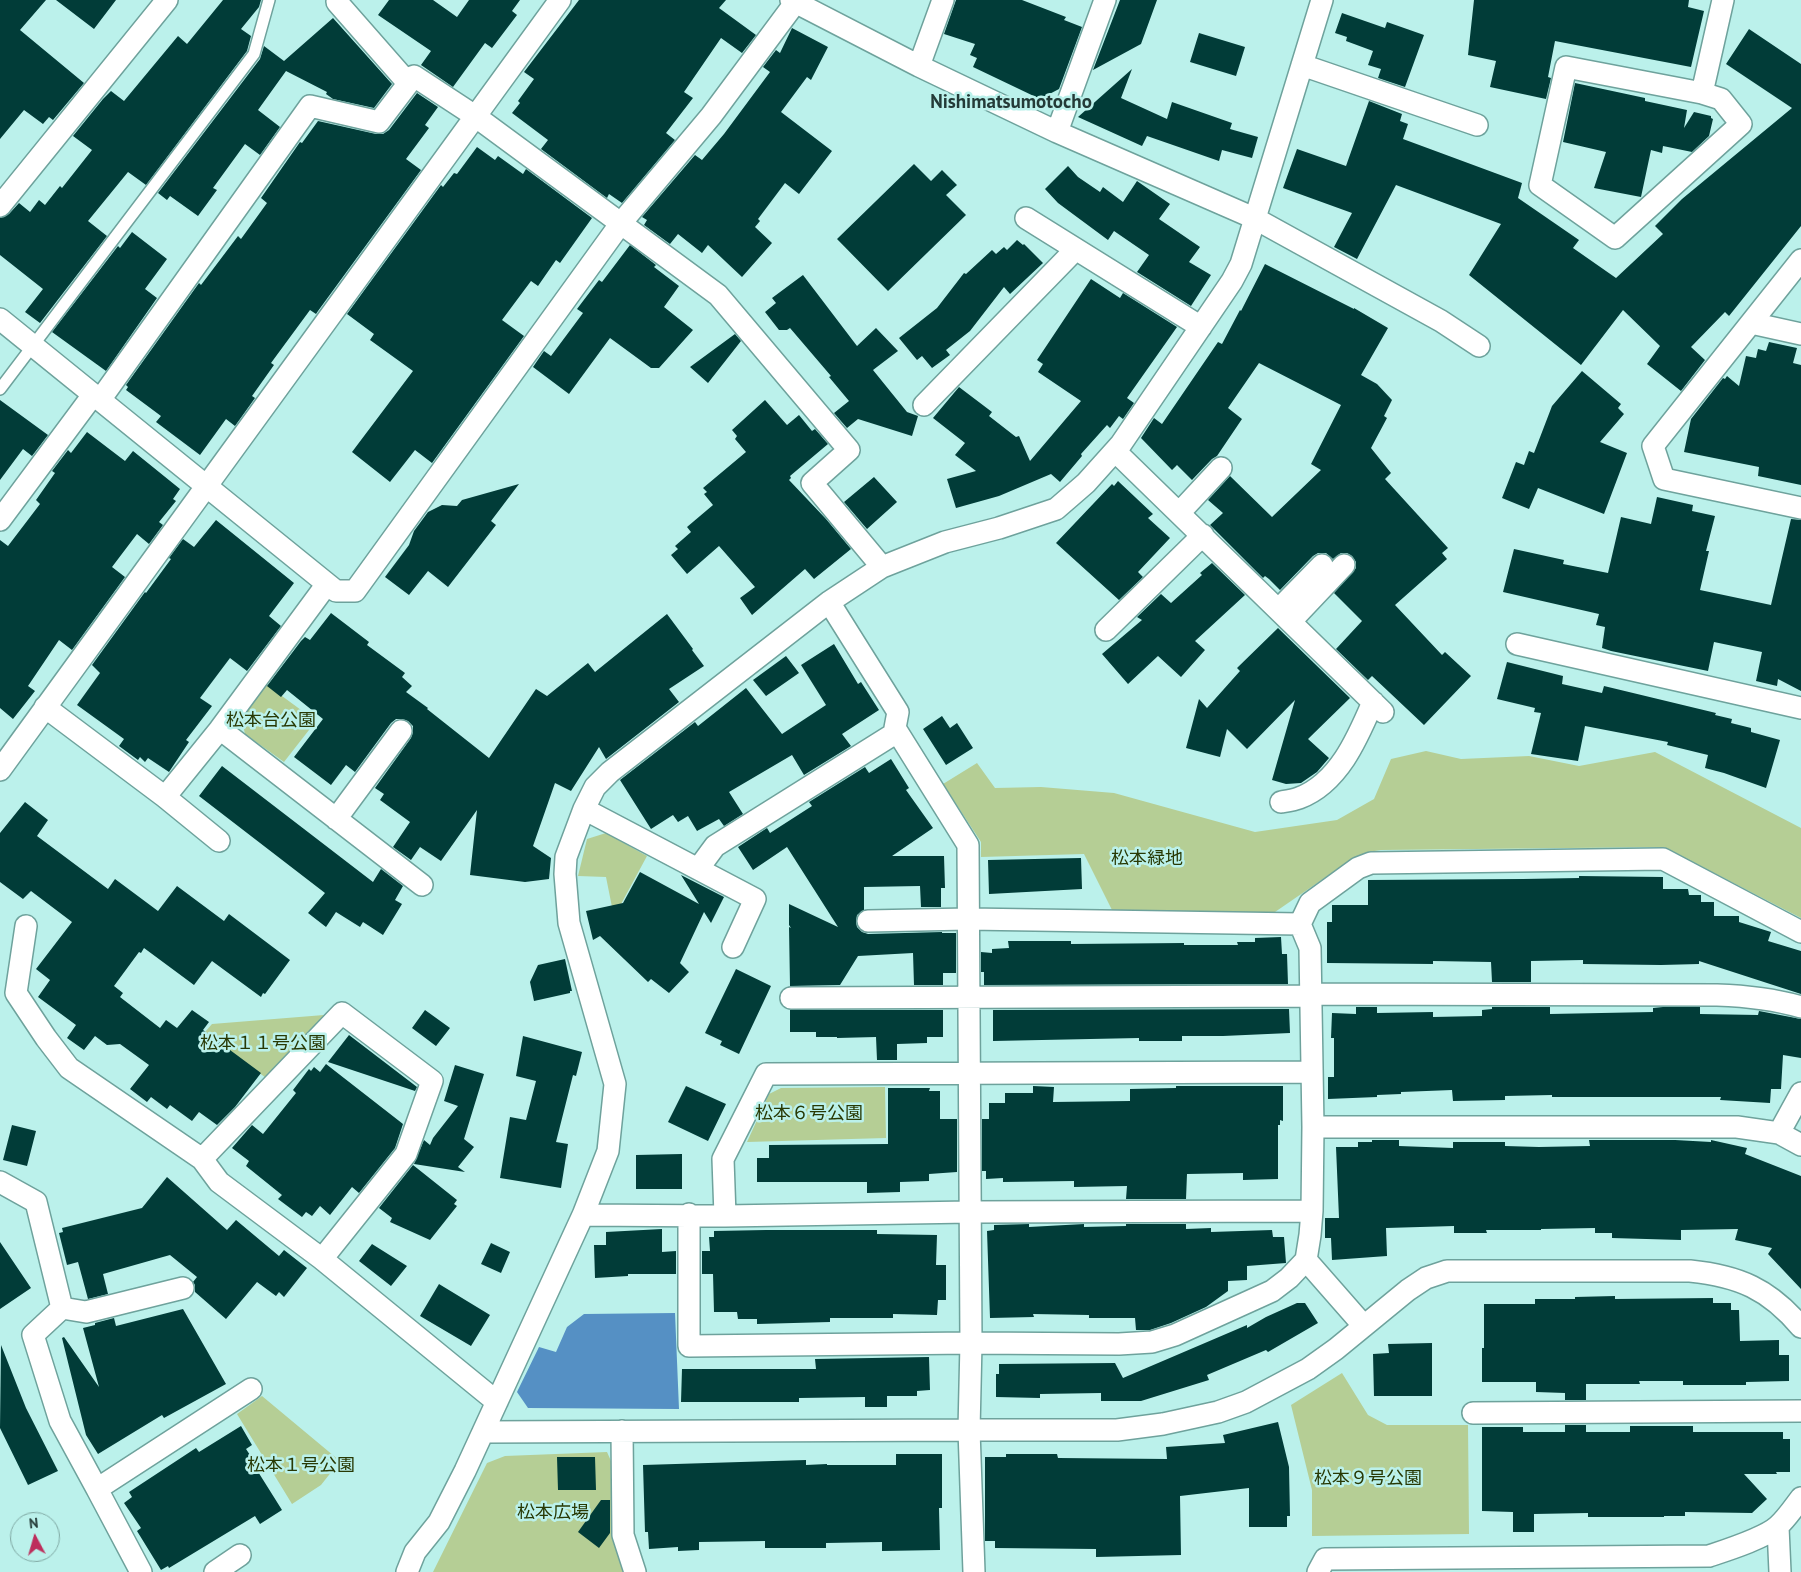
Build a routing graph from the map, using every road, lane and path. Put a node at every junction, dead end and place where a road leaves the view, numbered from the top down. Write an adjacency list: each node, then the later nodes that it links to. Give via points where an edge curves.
1 (167, 0): 17 (street)
2 (269, 0): 27 (lane, via 254,54)
3 (943, 0): 11 (street)
4 (1105, 0): 16 (street)
5 (1322, 0): 10 (street)
6 (1723, 0): 13 (street)
7 (793, 1): 11 (street); 20 (street, via 711,116)
8 (337, 2): 12 (street)
9 (553, 2): 14 (street)
10 (1302, 65): 15 (street); 19 (street)
11 (919, 66): 16 (street)
12 (408, 83): 14 (street, via 414,76); 30 (street, via 379,122 310,106)
13 (1702, 93): 13 (street, via 1566,67 1540,185 1615,238 1741,124 1721,99)
14 (475, 116): 20 (street); 34 (street)
15 (1477, 125)
16 (1057, 132): 19 (street)
17 (0, 206)
18 (1026, 218): 21 (street)
19 (1254, 218): 25 (street, via 1241,264); 28 (street, via 1441,321)
20 (622, 224): 41 (street, via 718,296 849,450 812,483); 42 (street, via 355,591 336,592)
21 (1076, 249): 25 (street); 31 (street)
22 (1801, 260): 24 (street)
23 (0, 319): 27 (street)
24 (1751, 323): 26 (street); 35 (street, via 1653,446 1664,479)
25 (1201, 327): 32 (street)
26 (1801, 334)
27 (33, 346): 29 (lane); 30 (street)
28 (1479, 346)
29 (0, 389)
30 (96, 397): 34 (street); 37 (street)
31 (924, 406)
32 (1115, 451): 36 (street); 41 (street, via 1056,509 946,542)
33 (1221, 468): 36 (street)
34 (207, 486): 42 (street); 47 (street)
35 (1801, 508)
36 (1180, 512): 38 (street)
37 (0, 520)
38 (1203, 535): 44 (street); 45 (street)
39 (1322, 565): 44 (street)
40 (1344, 565): 44 (street)
41 (882, 567): 43 (street)
42 (327, 584): 49 (street)
43 (829, 602): 51 (street, via 898,712 894,728); 55 (street, via 610,772 595,787)
44 (1285, 615): 54 (street, via 1378,707 1335,771 1300,798)
45 (1106, 630)
46 (1518, 644): 48 (street)
47 (45, 707): 52 (street); 53 (street)
48 (1801, 708)
49 (220, 729): 53 (street); 56 (street)
50 (401, 731): 56 (street)
51 (897, 732): 58 (street, via 715,846); 60 (street, via 968,845)
52 (0, 770)
53 (165, 797): 57 (street)
54 (1281, 802)
55 (584, 809): 58 (street); 81 (street, via 566,858 569,923 615,1084 608,1151)
56 (336, 819): 59 (street)
57 (219, 841)
58 (698, 869): 65 (street, via 755,899)
59 (422, 885)
60 (968, 920): 61 (street); 62 (street); 67 (street)
61 (868, 921)
62 (1300, 924): 64 (street, via 1310,902 1358,868 1371,863 1663,859); 66 (street, via 1310,948)
63 (26, 926): 76 (street, via 16,993 46,1038 69,1068)
64 (1801, 932)
65 (733, 947)
66 (1310, 995): 67 (street); 69 (street, via 1717,995); 70 (street)
67 (969, 997): 68 (street); 71 (street)
68 (791, 998)
69 (1801, 1007)
70 (1312, 1072): 71 (street); 73 (street)
71 (969, 1073): 79 (street); 82 (street, via 766,1074 723,1159)
72 (1801, 1093): 74 (street)
73 (1312, 1127): 74 (street, via 1705,1126); 78 (street)
74 (1779, 1133): 75 (street)
75 (1801, 1145)
76 (202, 1159): 83 (street, via 219,1182); 83 (street, via 342,1013 432,1080 406,1154)
77 (0, 1182): 86 (street, via 36,1202)
78 (1312, 1211): 79 (street); 84 (street)
79 (970, 1212): 82 (street); 89 (street)
80 (688, 1214): 81 (street); 82 (street); 89 (street, via 689,1346)
81 (583, 1215): 91 (street)
82 (725, 1216)
83 (322, 1259): 91 (street)
84 (1306, 1260): 87 (street); 89 (street, via 1290,1278 1272,1291 1175,1335 1152,1342)
85 (183, 1288): 86 (street, via 86,1312)
86 (62, 1308): 97 (street, via 33,1335 60,1421)
87 (1363, 1325): 88 (street, via 1426,1278 1447,1271 1690,1271 1713,1273 1758,1289 1773,1298); 94 (street, via 1308,1369 1246,1402 1218,1412 1117,1430)
88 (1801, 1327)
89 (971, 1343): 94 (street)
90 (250, 1390): 97 (street)
91 (497, 1402): 96 (street)
92 (1801, 1411): 93 (street)
93 (1473, 1413)
94 (969, 1430): 95 (street); 105 (street)
95 (622, 1431): 96 (street); 104 (street, via 623,1535)
96 (483, 1432): 103 (street, via 439,1522 415,1552)
97 (97, 1489): 101 (street)
98 (1801, 1498): 99 (street)
99 (1778, 1527): 106 (street, via 1709,1556 1325,1559); 107 (street)
100 (240, 1555): 102 (street)
101 (141, 1572)
102 (215, 1572)
103 (407, 1572)
104 (635, 1572)
105 (974, 1572)
106 (1318, 1572)
107 (1780, 1572)

